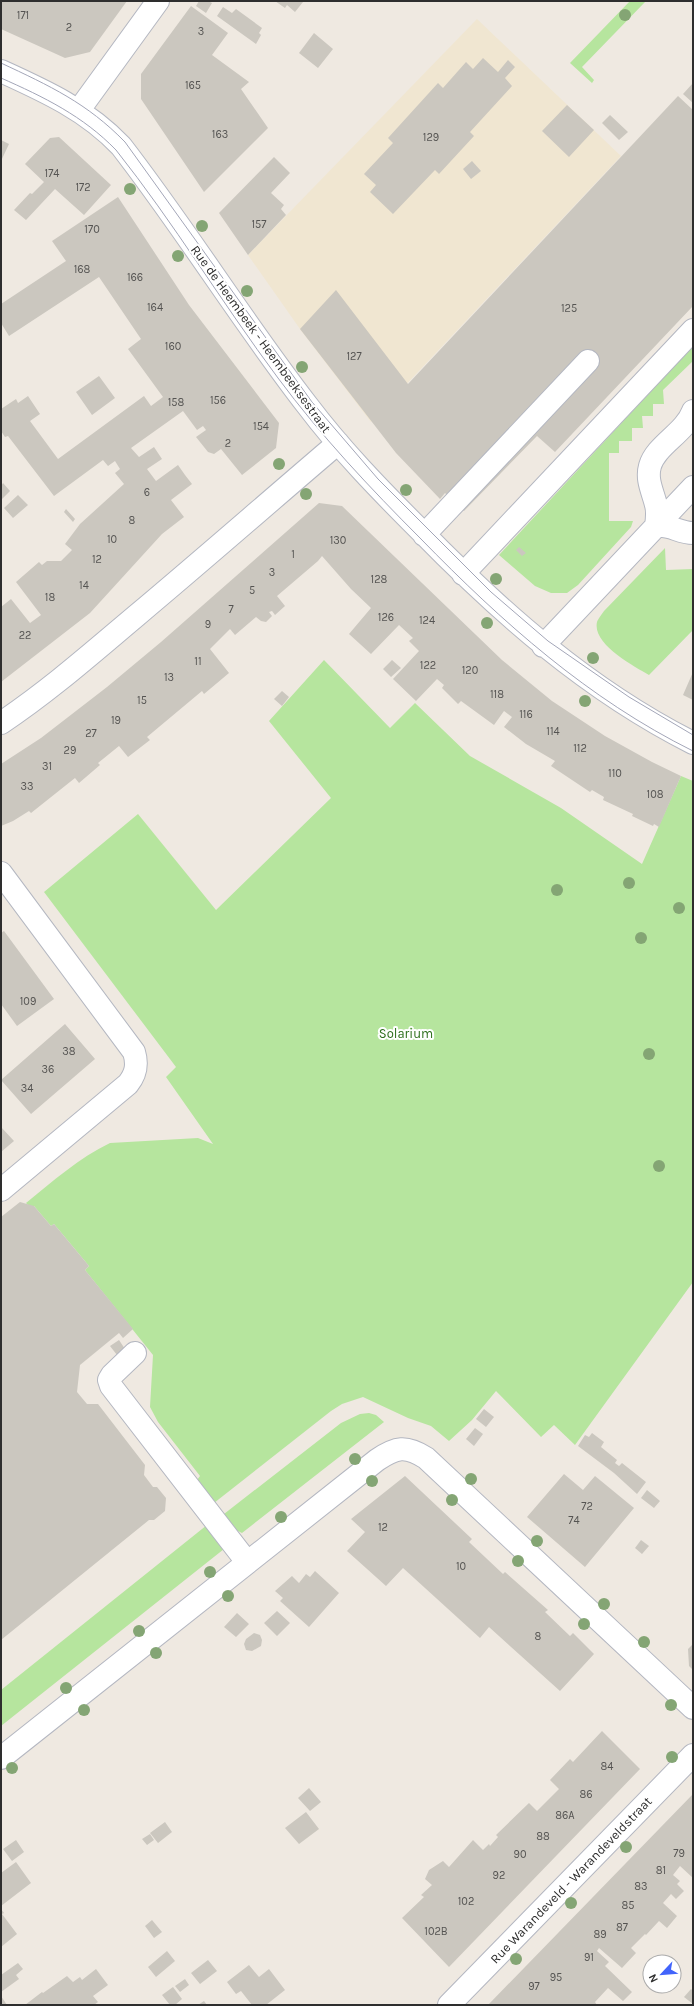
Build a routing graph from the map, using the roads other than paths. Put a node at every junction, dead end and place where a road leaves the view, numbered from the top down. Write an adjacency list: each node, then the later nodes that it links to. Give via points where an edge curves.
1 (158, 1): 3 (street)
2 (1, 70): 3 (street, Rue de Heembeek - Heembeeksestraat)
3 (79, 110): 7 (street, Rue de Heembeek - Heembeeksestraat, via 101,127 129,156 282,372)
4 (693, 330): 12 (street)
5 (588, 362): 11 (street)
6 (693, 411): 9 (street, via 687,422 652,460 649,468 657,512)
7 (338, 443): 11 (street, Rue de Heembeek - Heembeeksestraat); 14 (street, via 94,652)
8 (693, 487): 9 (street)
9 (656, 526): 10 (street, via 667,526 680,532); 13 (street)
10 (693, 533)
11 (424, 535): 12 (street, Rue de Heembeek - Heembeeksestraat)
12 (463, 574): 13 (street, Rue de Heembeek - Heembeeksestraat)
13 (543, 646): 15 (street, Rue de Heembeek - Heembeeksestraat, via 625,704)
14 (1, 723)
15 (693, 744)
16 (1, 873): 17 (street, via 129,1044 136,1060 133,1077 128,1084)
17 (1, 1190)
18 (135, 1353): 19 (street, via 112,1375 109,1380 111,1386)
19 (247, 1562): 20 (street, via 377,1460 390,1452 408,1449 426,1458); 22 (street)
20 (693, 1708)
21 (693, 1755): 23 (street, Rue Warandeveld - Warandeveldstraat)
22 (1, 1758)
23 (448, 2005)

